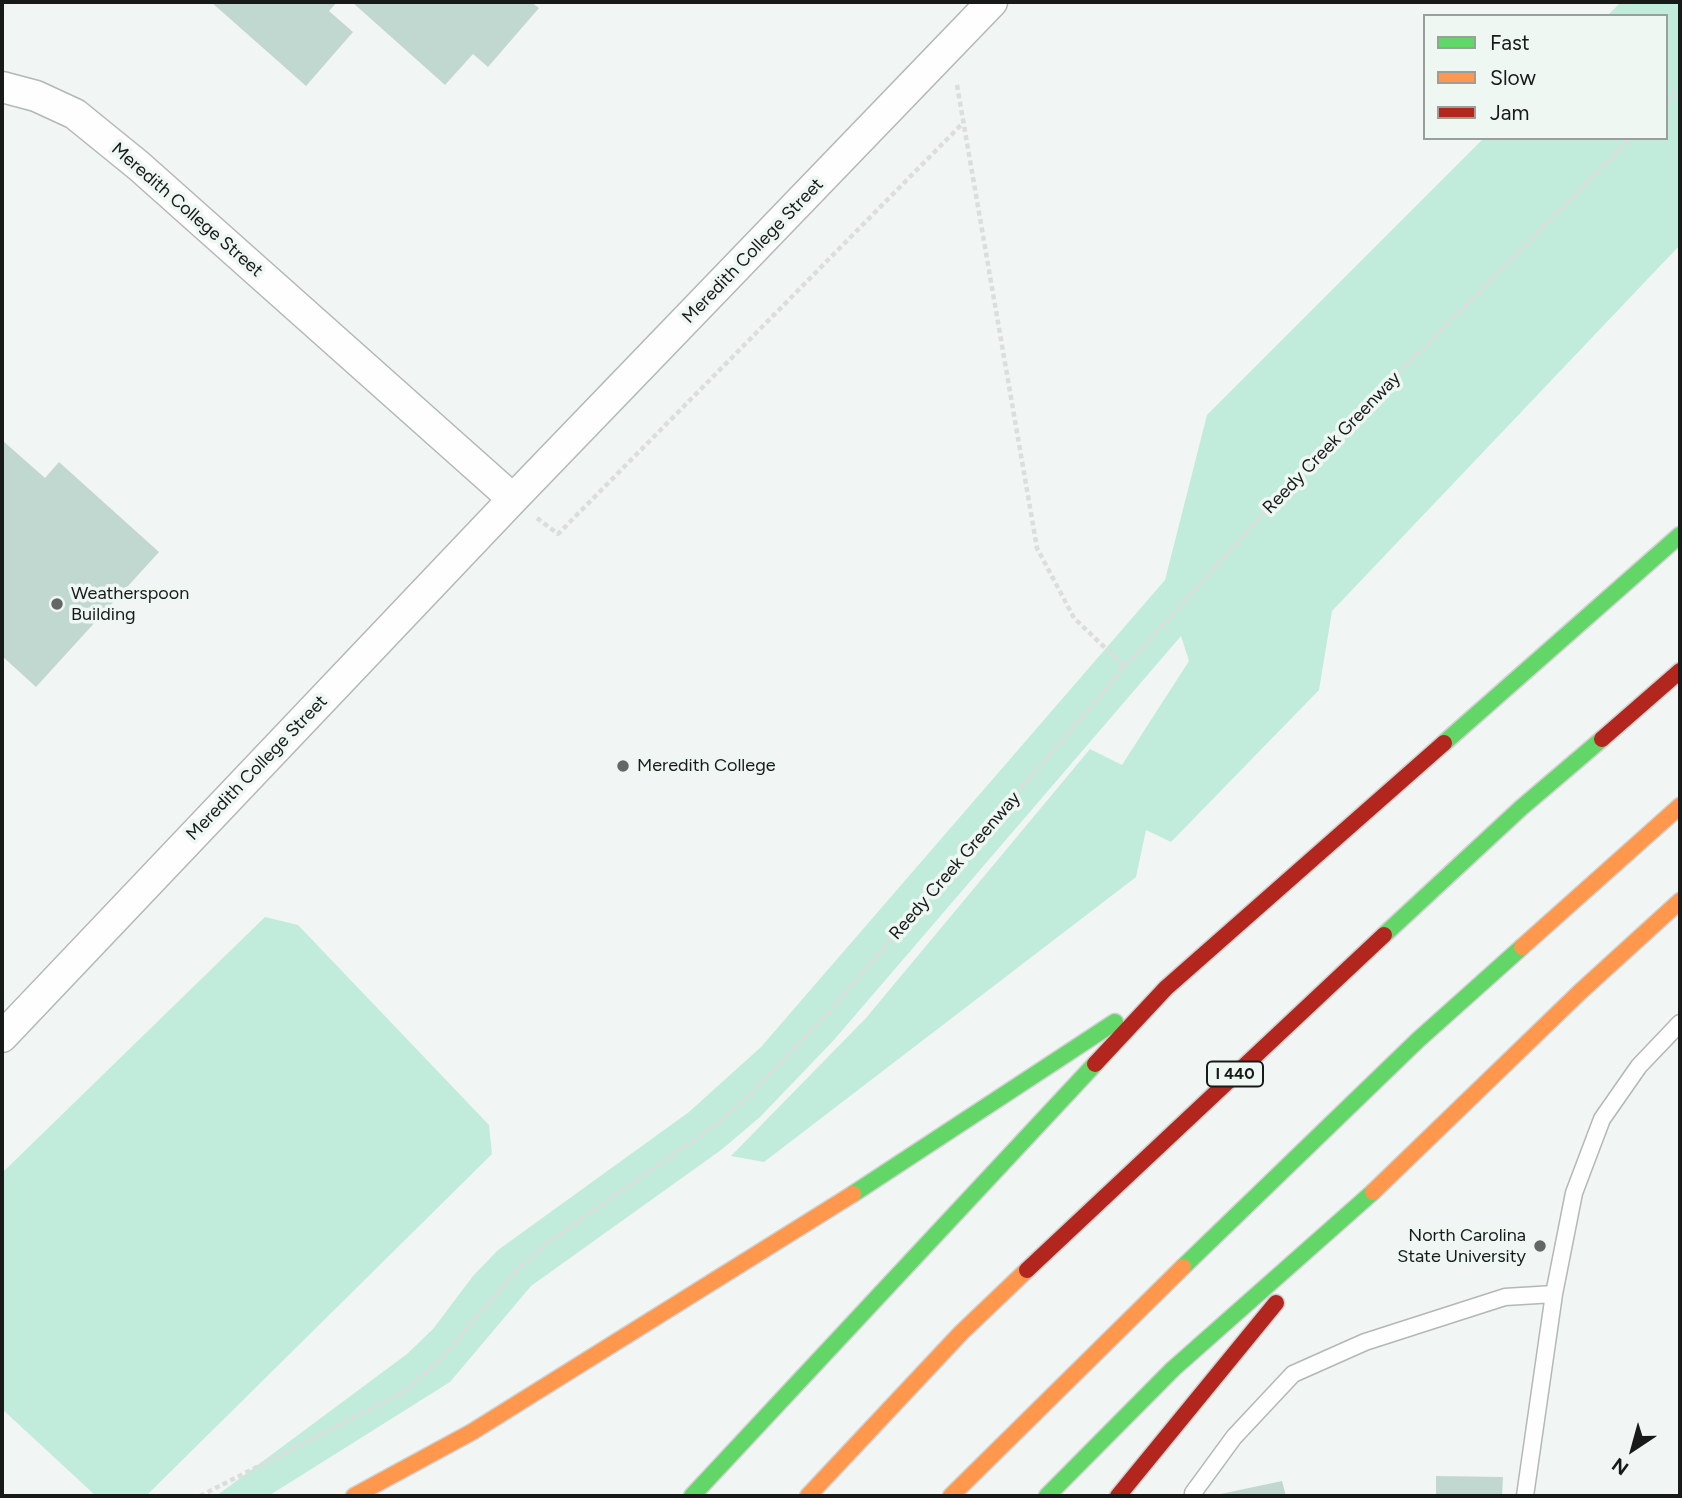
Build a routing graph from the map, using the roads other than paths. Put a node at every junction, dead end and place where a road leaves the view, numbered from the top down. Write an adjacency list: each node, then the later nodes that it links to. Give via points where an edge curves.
1 (992, 2): 3 (street, Meredith College Street)
2 (2, 86): 3 (street, Meredith College Street, via 75,114)
3 (513, 499): 10 (street, Meredith College Street)
4 (1680, 535): 8 (highway)
5 (1680, 671): 15 (highway, I 440, via 1521,808 1132,1170 961,1333)
6 (1680, 806): 16 (highway, via 1418,1040)
7 (1680, 901): 11 (highway)
8 (1166, 988): 13 (highway, via 880,1177 472,1432); 14 (highway)
9 (1680, 1023): 12 (lane, via 1639,1066 1602,1119 1574,1193)
10 (2, 1037)
11 (1347, 1217): 17 (highway, via 1173,1369); 18 (highway)
12 (1554, 1294): 19 (lane, via 1505,1297 1365,1342 1293,1374 1234,1437); 20 (lane)
13 (354, 1496)
14 (692, 1496)
15 (808, 1496)
16 (951, 1496)
17 (1047, 1496)
18 (1118, 1496)
19 (1194, 1496)
20 (1525, 1496)

